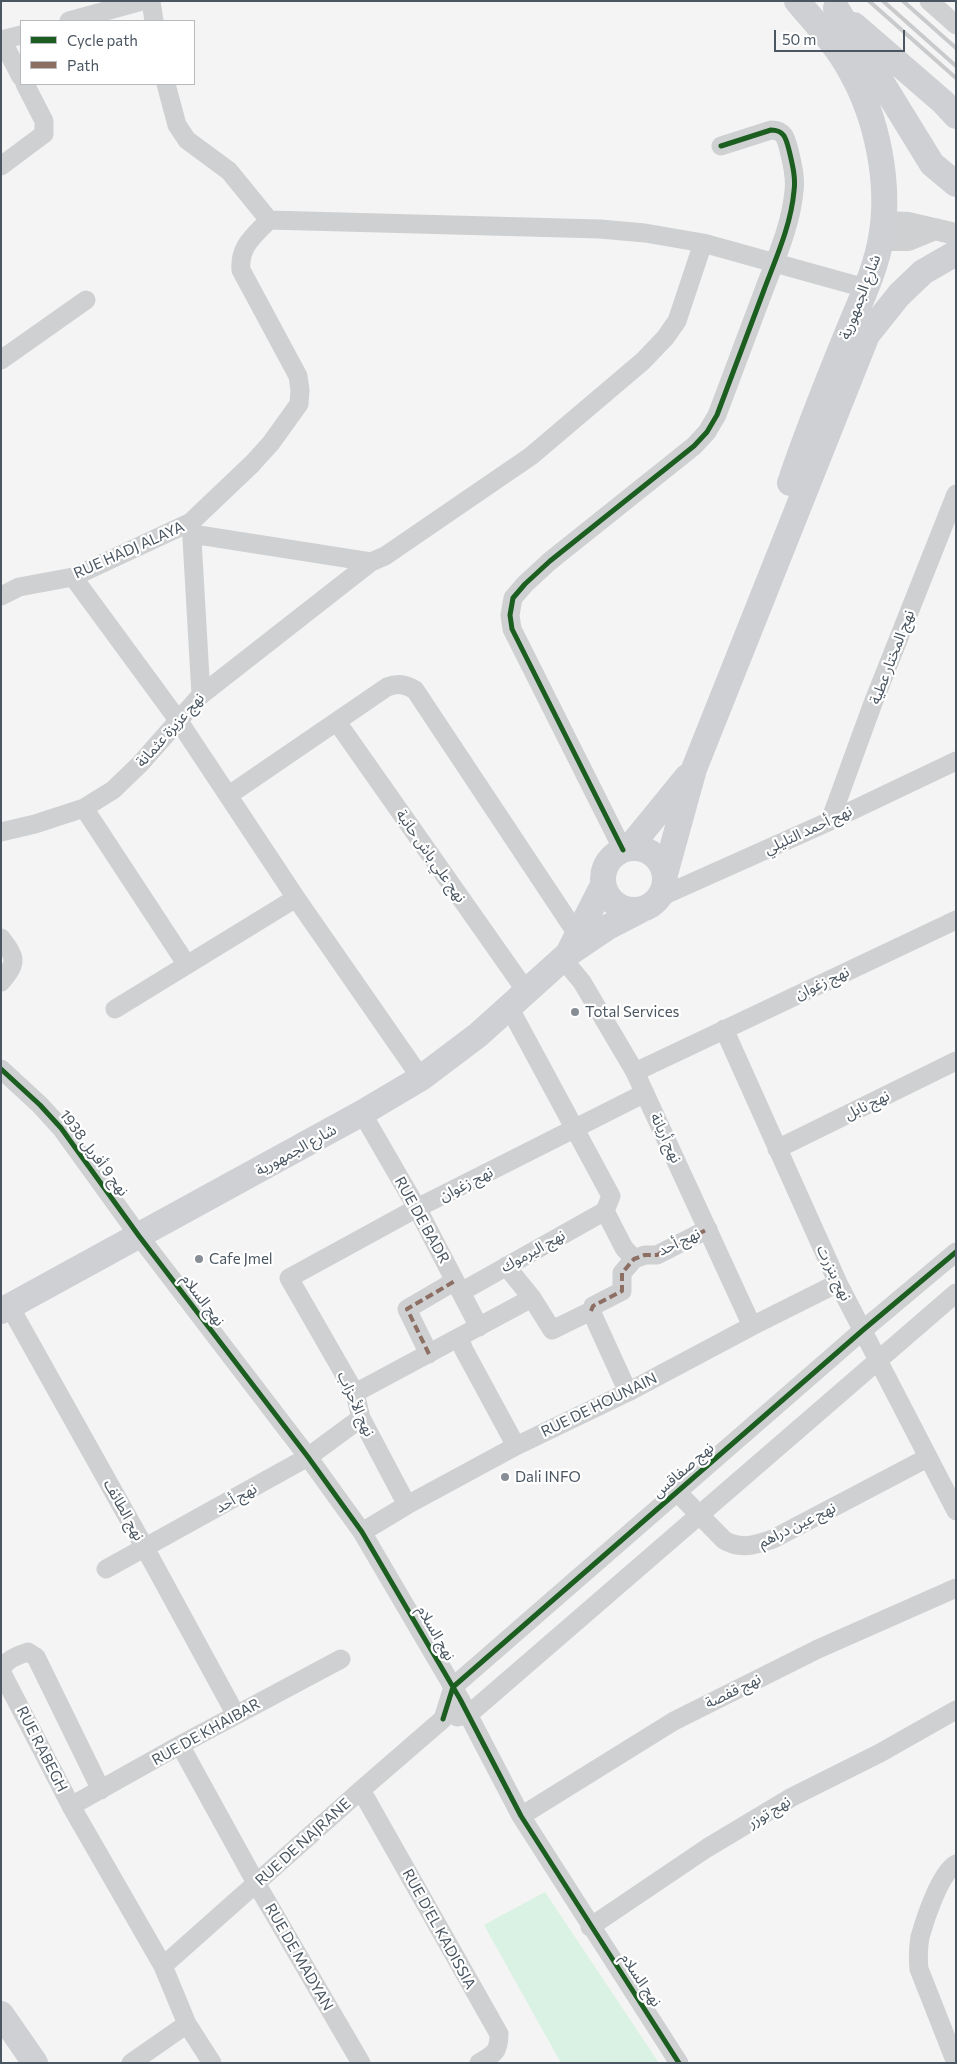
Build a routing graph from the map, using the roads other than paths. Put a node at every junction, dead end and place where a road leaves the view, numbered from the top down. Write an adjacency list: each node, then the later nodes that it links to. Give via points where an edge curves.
1 (142, 1): 6 (street)
2 (151, 1): 7 (street)
3 (797, 1): 19 (main road, شارع الجمهورية, via 832,40 863,95 880,153)
4 (929, 1): 8 (street)
5 (831, 5): 14 (main road); 17 (main road, via 932,164)
6 (74, 20)
7 (154, 20)
8 (956, 25)
9 (20, 35): 10 (street)
10 (2, 40): 11 (street)
11 (20, 75)
12 (26, 85): 16 (street, via 44,122 44,134)
13 (166, 85): 18 (street, via 177,125 187,140 229,171)
14 (956, 116)
15 (721, 146): 23 (street, via 771,130 784,133 795,189)
16 (1, 166)
17 (956, 184)
18 (269, 220): 21 (street, via 600,230 645,233); 28 (street, RUE HADJ ALAYA, via 248,242 240,258 241,270 298,376 299,404 271,443)
19 (882, 231): 20 (street, via 908,223); 24 (main road, شارع الجمهورية)
20 (945, 232)
21 (703, 243): 23 (street); 29 (street, نهج عزيزة عثمانة, via 677,322 643,361 532,456 407,542)
22 (956, 253): 32 (main road, via 923,272 882,314 867,336)
23 (774, 263): 24 (street); 42 (street, via 717,415 707,432 694,446 550,560 513,598 512,629)
24 (865, 288): 32 (main road, شارع الجمهورية, via 814,413 784,499)
25 (86, 300): 26 (street)
26 (1, 360)
27 (956, 494): 40 (street, نهج المختار عطية)
28 (192, 528): 29 (street); 30 (street, RUE HADJ ALAYA); 33 (street)
29 (372, 562): 33 (street, نهج عزيزة عثمانة)
30 (73, 576): 31 (street, RUE HADJ ALAYA, via 19,587); 34 (street)
31 (1, 596)
32 (759, 604): 37 (main road)
33 (201, 695): 34 (street, نهج عزيزة عثمانة)
34 (178, 720): 38 (street); 39 (street, نهج عزيزة عثمانة, via 113,790)
35 (337, 722): 38 (street, نهج أريانة); 48 (street, نهج أريانة, via 387,687 406,685 414,690); 51 (street, نهج علي باش حانبة)
36 (956, 761): 40 (street, نهج أحمد التليلي)
37 (694, 769): 42 (main road); 44 (main road)
38 (229, 795): 45 (street)
39 (84, 808): 41 (street, نهج عزيزة عثمانة); 49 (street)
40 (830, 821): 44 (street, نهج أحمد التليلي)
41 (1, 832)
42 (626, 849): 43 (main road, via 615,854 604,868); 44 (main road, via 639,848 656,857)
43 (603, 885): 44 (main road, via 612,902 630,911); 48 (main road)
44 (655, 894): 48 (main road)
45 (296, 898): 49 (street); 57 (street)
46 (956, 920): 53 (street, نهج زغوان)
47 (1, 938): 50 (street, via 14,962)
48 (569, 949): 51 (main road, شارع الجمهورية); 56 (street, نهج أريانة, via 582,982)
49 (187, 965): 52 (street)
50 (1, 982)
51 (518, 999): 57 (main road, شارع الجمهورية, via 478,1035); 60 (street, نهج علي باش حانبة)
52 (115, 1009)
53 (724, 1029): 56 (street, نهج زغوان); 61 (street, نهج بنزرت)
54 (956, 1061): 61 (street, نهج نابل)
55 (1, 1069): 65 (street, نهج 9 أفريل 1938, via 61,1128)
56 (635, 1072): 58 (street, نهج أريانة)
57 (421, 1078): 59 (main road, شارع الجمهورية)
58 (645, 1093): 60 (street, نهج زغوان); 64 (street, نهج أريانة)
59 (362, 1114): 62 (street, RUE DE BADR); 65 (main road, شارع الجمهورية)
60 (574, 1130): 62 (street, نهج زغوان); 63 (street, نهج علي باش حانبة, via 611,1196)
61 (777, 1149): 70 (street, نهج بنزرت)
62 (417, 1208): 69 (street, نهج زغوان); 71 (street, RUE DE BADR)
63 (605, 1211): 67 (street, via 624,1248); 68 (street, نهج اليرموك)
64 (708, 1229): 67 (street, نهج أحد, via 657,1255); 76 (street, نهج أريانة)
65 (139, 1236): 74 (main road, شارع الجمهورية); 86 (street, نهج السلام)
66 (956, 1252): 78 (street, نهج صفاقس)
67 (634, 1259): 75 (street, via 622,1273 622,1291 593,1306)
68 (506, 1266): 71 (street, نهج اليرموك); 73 (street)
69 (289, 1278): 83 (street, نهج الأحزاب)
70 (838, 1283): 76 (street, RUE DE HOUNAIN); 78 (street, نهج بنزرت)
71 (458, 1287): 77 (street, RUE DE BADR); 80 (street, نهج اليرموك, via 407,1308)
72 (956, 1294): 81 (street)
73 (532, 1298): 75 (street, via 552,1330); 77 (street)
74 (6, 1309): 93 (street, نهج الطائف)
75 (591, 1311): 82 (street)
76 (752, 1326): 82 (street, RUE DE HOUNAIN)
77 (479, 1327): 79 (street)
78 (863, 1330): 81 (street, نهج بنزرت); 88 (street, نهج صفاقس)
79 (459, 1338): 80 (street); 85 (street)
80 (429, 1354): 83 (street)
81 (876, 1360): 87 (street, نهج بنزرت); 91 (street)
82 (628, 1392): 85 (street, RUE DE HOUNAIN)
83 (355, 1393): 84 (street, نهج الأحزاب)
84 (361, 1418): 86 (street, نهج أحد); 89 (street, نهج الأحزاب)
85 (516, 1446): 89 (street, RUE DE HOUNAIN)
86 (308, 1457): 92 (street, نهج السلام); 93 (street, نهج أحد)
87 (927, 1458): 90 (street, نهج بنزرت); 91 (street, نهج عين دراهم, via 755,1546 732,1545)
88 (677, 1492): 91 (street, نهج عين دراهم); 97 (street, نهج صفاقس)
89 (407, 1505): 92 (street, RUE DE HOUNAIN)
90 (956, 1511)
91 (698, 1516): 100 (street)
92 (362, 1532): 97 (street, نهج السلام)
93 (145, 1548): 94 (street, نهج أحد); 99 (street, نهج الطائف)
94 (106, 1569)
95 (956, 1588): 106 (street, نهج قفصة, via 818,1649 691,1712)
96 (341, 1659): 99 (street, RUE DE KHAIBAR)
97 (453, 1687): 100 (street, نهج السلام); 101 (street)
98 (956, 1710): 109 (street, نهج توزر, via 880,1754 792,1797 707,1848)
99 (236, 1715): 102 (street, RUE DE KHAIBAR)
100 (468, 1715): 101 (street); 106 (street, نهج السلام)
101 (443, 1718): 104 (street, RUE DE NAJRANE)
102 (180, 1745): 103 (street, RUE DE KHAIBAR); 108 (street, RUE DE MADYAN)
103 (101, 1790): 105 (street, RUE DE KHAIBAR); 105 (street, RUE RABEGH, via 36,1657 28,1652 7,1662 2,1673)
104 (361, 1790): 108 (street, RUE DE NAJRANE); 118 (street, RUE D'EL KADISSIA, via 499,2034 494,2054)
105 (71, 1806): 110 (street, RUE RABEGH)
106 (521, 1816): 109 (street, نهج السلام)
107 (956, 1864): 113 (street, via 945,1873 937,1889 920,1938 918,1955 919,1969)
108 (256, 1883): 110 (street, RUE DE NAJRANE); 117 (street, RUE DE MADYAN)
109 (590, 1927): 119 (street, نهج السلام)
110 (163, 1966): 112 (street)
111 (1, 2014): 114 (main road)
112 (187, 2024): 115 (street); 116 (street)
113 (956, 2062)
114 (35, 2063)
115 (131, 2063)
116 (212, 2063)
117 (361, 2063)
118 (479, 2063)
119 (679, 2063)

